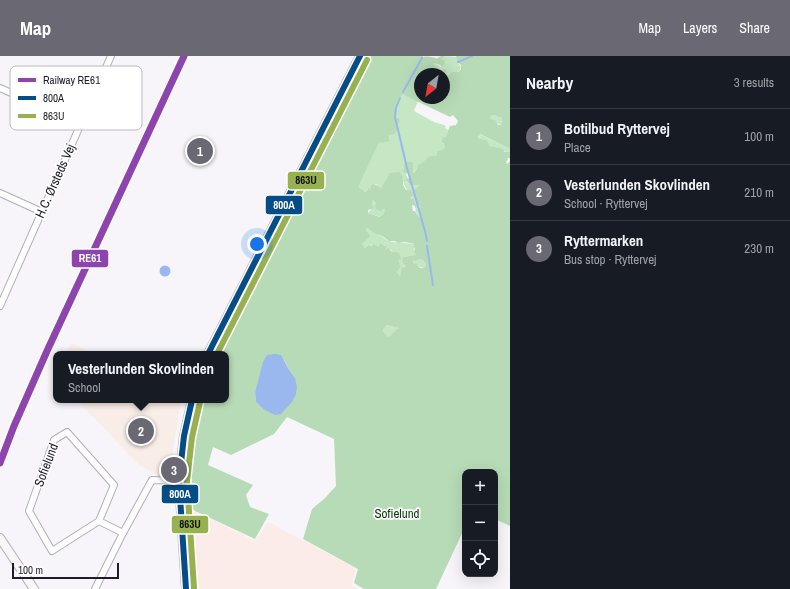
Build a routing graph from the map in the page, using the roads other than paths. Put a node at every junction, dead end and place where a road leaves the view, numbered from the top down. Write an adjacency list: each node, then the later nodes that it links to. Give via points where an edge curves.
1 (111, 56): 3 (street, H.C. Ørsteds Vej)
2 (360, 56): 10 (street)
3 (107, 66)
4 (0, 88): 5 (street)
5 (10, 92)
6 (78, 130): 8 (street, H.C. Ørsteds Vej)
7 (0, 193): 8 (street)
8 (42, 212): 9 (street, H.C. Ørsteds Vej)
9 (1, 303)
10 (210, 351)
11 (191, 403): 12 (street, via 184,436)
12 (179, 481): 14 (street, via 152,480); 18 (street)
13 (99, 521): 13 (street, Sofielund, via 114,485 67,432 54,440 29,512 52,551); 14 (street)
14 (123, 533): 17 (street)
15 (0, 538): 16 (street)
16 (34, 589)
17 (95, 589)
18 (186, 589)

